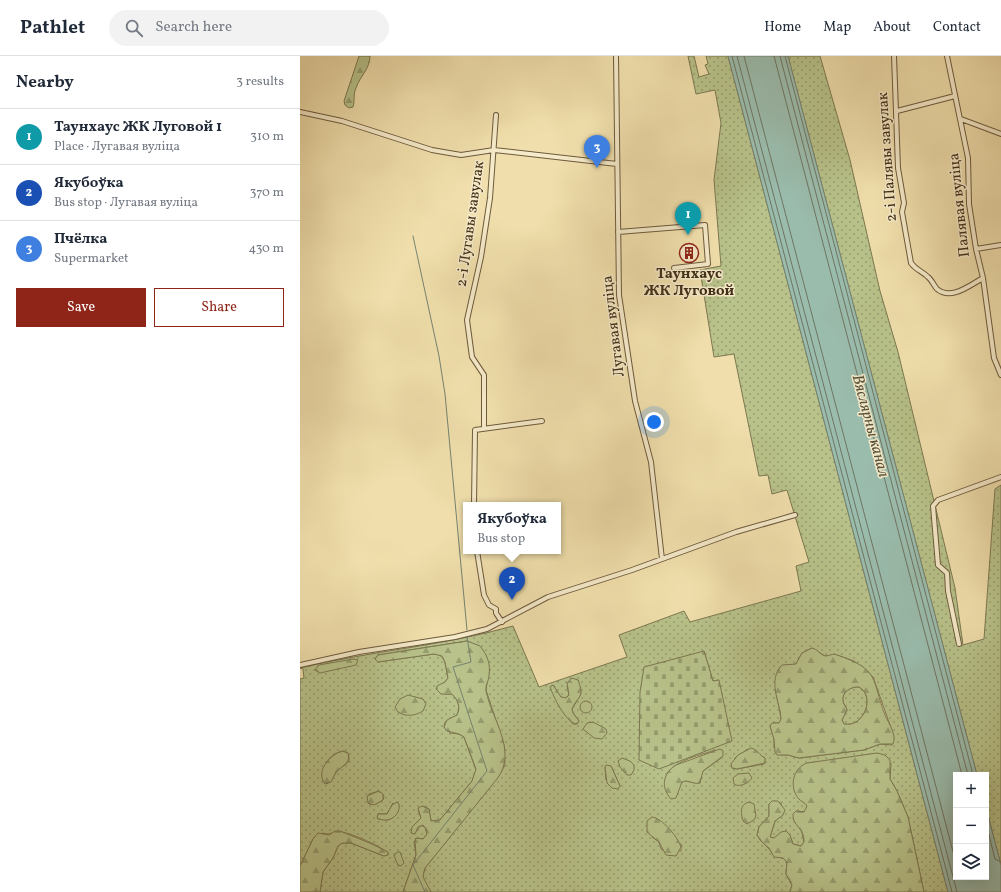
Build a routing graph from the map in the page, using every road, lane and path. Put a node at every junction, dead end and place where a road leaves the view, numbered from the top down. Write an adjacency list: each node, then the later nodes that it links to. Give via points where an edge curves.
1 (616, 56): 11 (street, Лугавая вуліца)
2 (894, 56): 5 (street, 2-і Палявы завулак)
3 (947, 56): 4 (street, Палявая вуліца)
4 (955, 96): 5 (street); 8 (street, Палявая вуліца)
5 (896, 111): 16 (street, 2-і Палявы завулак, via 898,168 904,204 902,212 911,263 919,272 928,276 943,293 957,292)
6 (300, 112): 10 (street, via 342,121 432,150 461,155)
7 (496, 115): 10 (street, 2-і Лугавы завулак)
8 (961, 119): 9 (street); 14 (street, Палявая вуліца, via 968,158 969,204)
9 (1001, 134)
10 (494, 150): 11 (street); 19 (street, 2-і Лугавы завулак, via 481,257 467,320 472,357 484,375)
11 (617, 164): 12 (street, Лугавая вуліца)
12 (618, 232): 15 (street, via 705,225 708,264); 24 (street, Лугавая вуліца, via 619,295 635,401 651,462)
13 (1001, 245): 14 (street)
14 (976, 249): 16 (street, Палявая вуліца)
15 (674, 268)
16 (983, 278): 17 (street, Палявая вуліца, via 994,358)
17 (1001, 375)
18 (542, 421): 19 (street)
19 (484, 428): 21 (street, via 477,428 474,433)
20 (1001, 477): 26 (street, via 938,500 934,506 938,565 947,573 948,591)
21 (474, 502)
22 (795, 516): 24 (street, via 736,532)
23 (478, 554): 25 (street, via 486,601 496,609)
24 (662, 559): 25 (street, via 548,597)
25 (502, 622): 27 (street, via 487,629 455,636)
26 (959, 644)
27 (300, 665)

